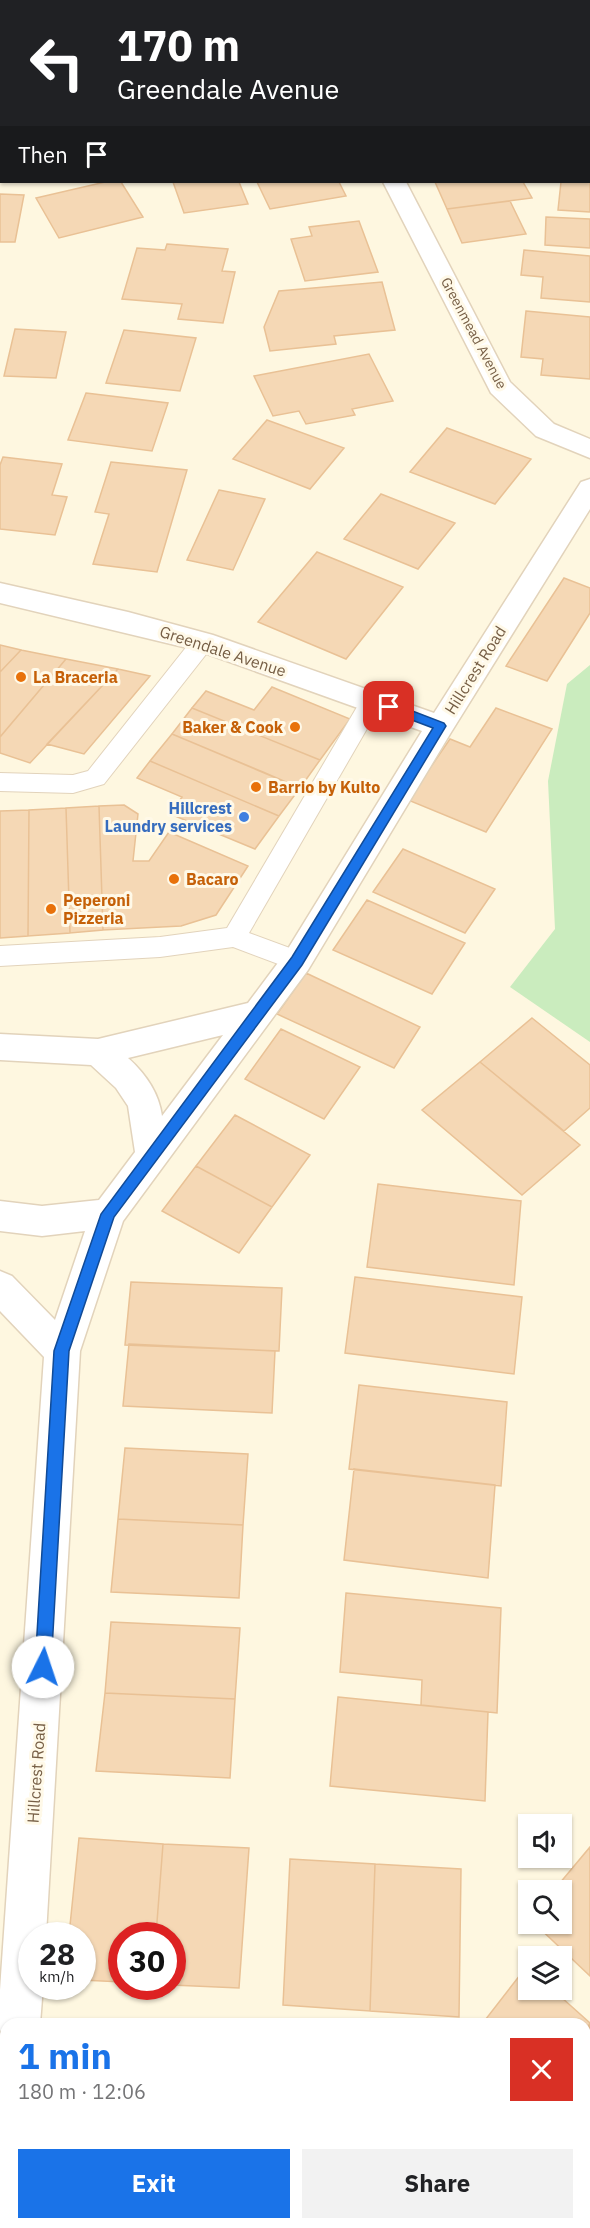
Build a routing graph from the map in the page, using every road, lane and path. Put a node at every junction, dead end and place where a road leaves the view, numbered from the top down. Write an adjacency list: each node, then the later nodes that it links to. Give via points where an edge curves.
1 (395, 183): 2 (street, Greenmead Avenue, via 500,387 544,430)
2 (590, 449)
3 (587, 498): 7 (street, Hillcrest Road)
4 (0, 593): 5 (street, Greendale Avenue)
5 (203, 642): 6 (street, Greendale Avenue); 8 (lane, via 96,778 73,784)
6 (372, 700): 7 (street, Greendale Avenue); 9 (lane)
7 (440, 726): 11 (street, Hillcrest Road)
8 (0, 782)
9 (234, 937): 10 (lane, via 160,947); 11 (lane)
10 (0, 956)
11 (297, 961): 12 (street, Hillcrest Road)
12 (260, 1013): 14 (street); 15 (street, Hillcrest Road)
13 (0, 1047): 14 (street)
14 (98, 1052): 15 (street, via 128,1078 144,1103)
15 (152, 1156): 16 (street, Hillcrest Road)
16 (108, 1214): 17 (street, via 42,1221); 19 (street, Hillcrest Road)
17 (0, 1216)
18 (0, 1287): 19 (street)
19 (62, 1351): 20 (street, Hillcrest Road)
20 (19, 2018)

